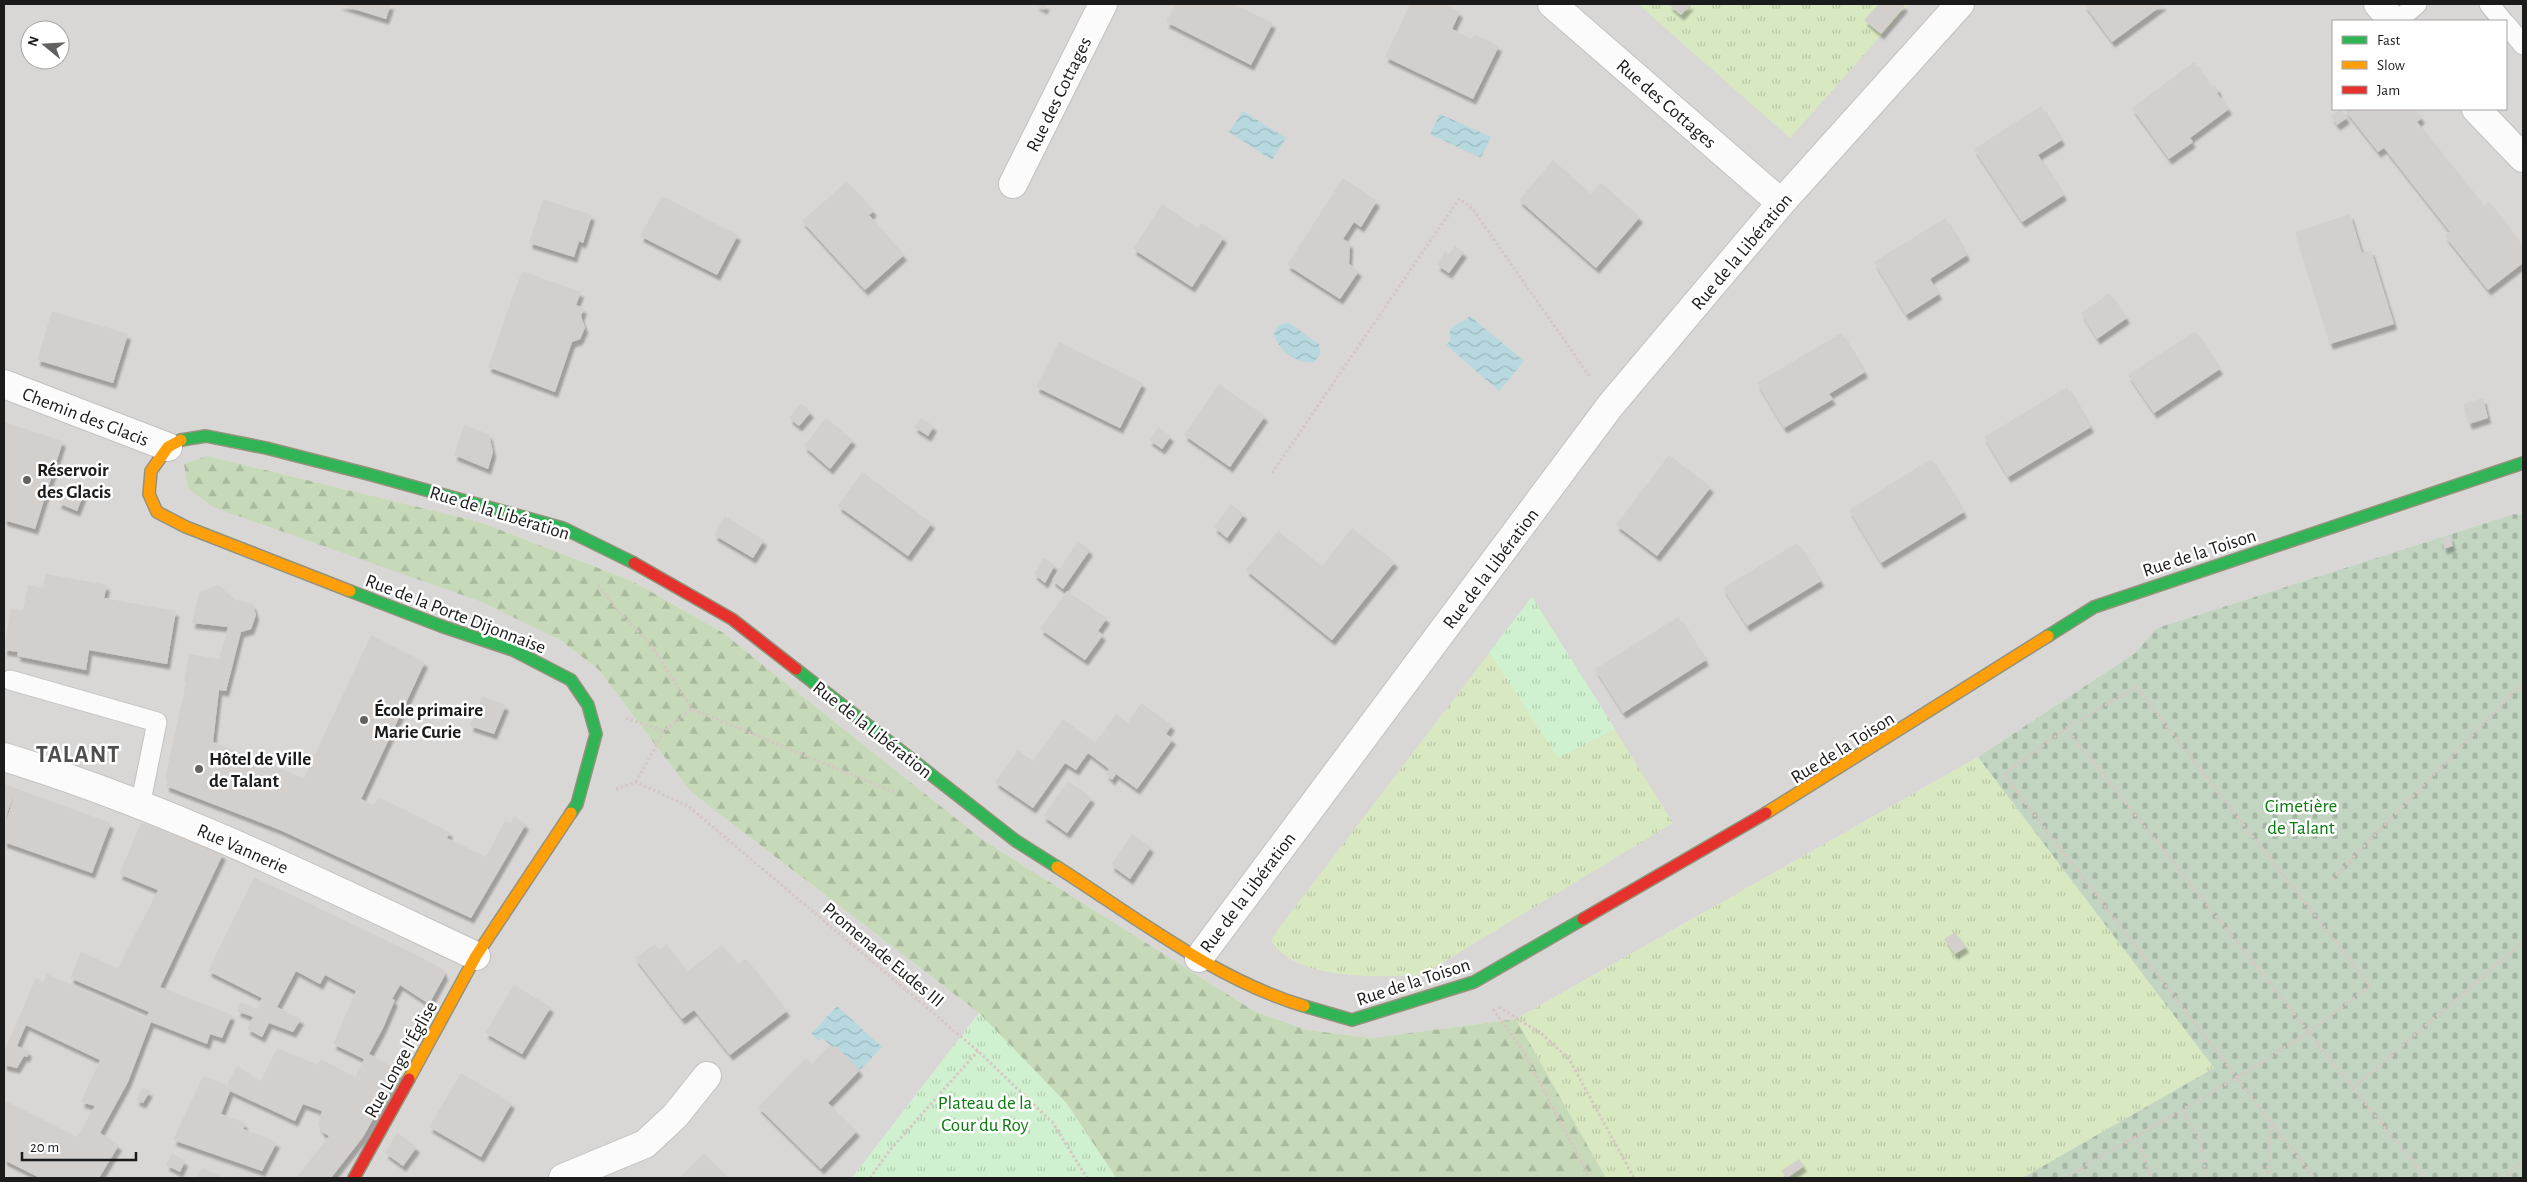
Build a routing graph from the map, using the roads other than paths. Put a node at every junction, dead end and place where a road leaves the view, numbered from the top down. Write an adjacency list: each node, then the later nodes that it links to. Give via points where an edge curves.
1 (1103, 4): 14 (street, Rue des Cottages)
2 (1552, 4): 15 (street, Rue des Cottages)
3 (1960, 4): 15 (street, Rue de la Libération)
4 (2378, 4): 7 (street)
5 (2417, 4): 8 (lane)
6 (2489, 4): 9 (lane)
7 (2394, 20)
8 (2396, 20)
9 (2502, 20)
10 (2507, 25): 11 (lane)
11 (2523, 45)
12 (2477, 110): 13 (street)
13 (2523, 158)
14 (1013, 184)
15 (1782, 203): 23 (street, Rue de la Libération, via 1610,406)
16 (4, 384): 17 (street, Chemin des Glacis)
17 (168, 447): 22 (street, Rue de la Porte Dijonnaise, via 151,471 149,494 157,512 186,527 404,612 513,650 571,680 588,705 596,734 577,804); 23 (street, Rue de la Libération, via 185,438 206,436 266,448 544,523 649,571 732,619 1016,841)
18 (2520, 465): 23 (street, Rue de la Toison, via 2094,607 1791,799 1474,982 1352,1020 1274,997)
19 (10, 680): 21 (lane, via 157,722)
20 (4, 757): 21 (street, Rue Vannerie)
21 (140, 806): 22 (street, Rue Vannerie, via 236,843)
22 (476, 956): 25 (street, Rue Longe l'Église)
23 (1199, 958)
24 (707, 1076): 26 (street, via 675,1116 645,1144)
25 (354, 1178)
26 (563, 1178)

